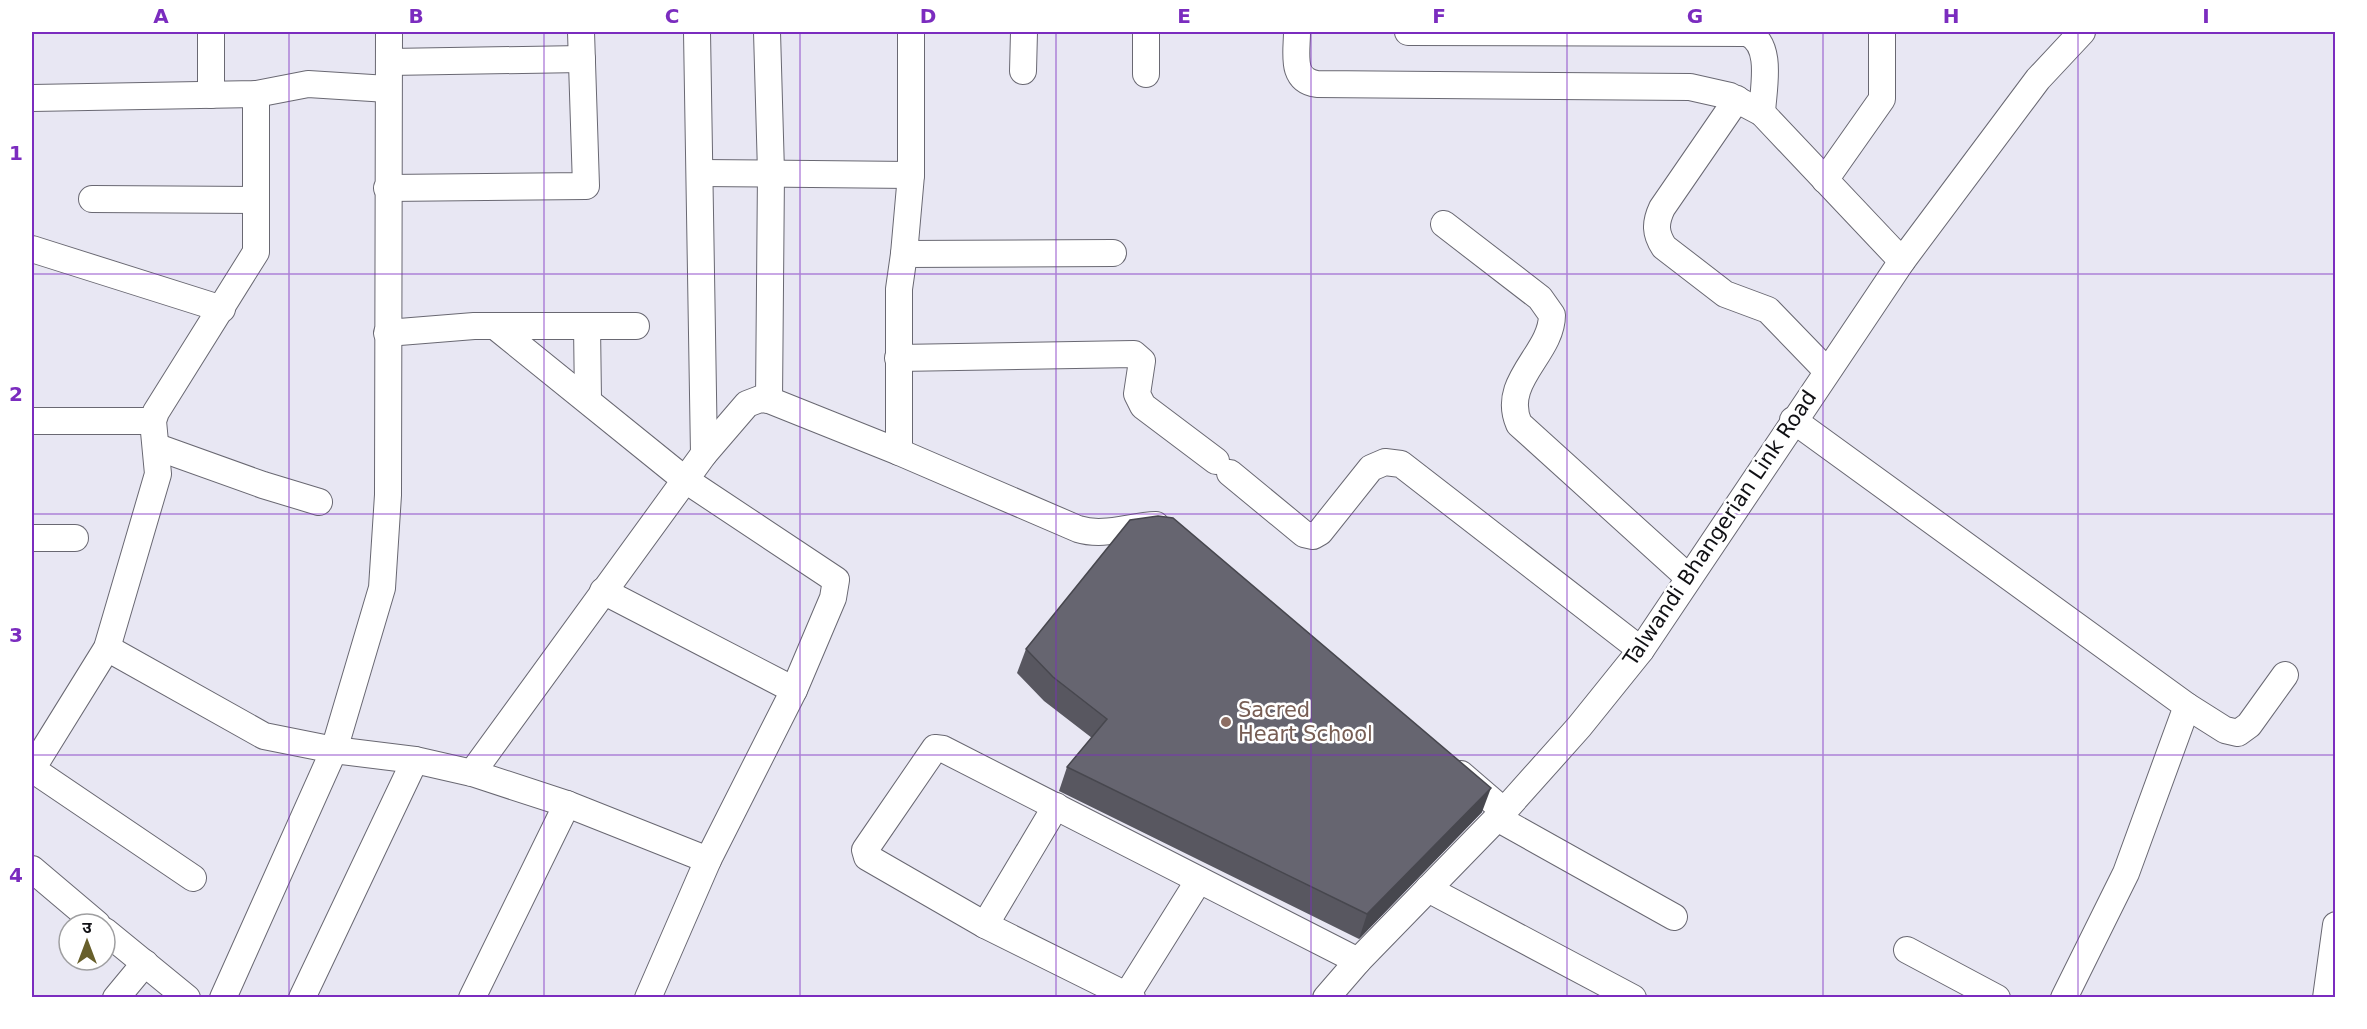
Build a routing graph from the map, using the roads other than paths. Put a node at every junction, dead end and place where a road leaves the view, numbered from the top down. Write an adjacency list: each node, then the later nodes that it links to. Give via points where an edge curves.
1 (211, 32): 19 (street)
2 (389, 32): 14 (street)
3 (581, 32): 13 (street)
4 (697, 32): 24 (street)
5 (766, 32): 23 (street)
6 (911, 32): 25 (street)
7 (1024, 32): 15 (street)
8 (1146, 32): 16 (street)
9 (1297, 32): 21 (street, via 1298,71 1309,83 1690,87)
10 (1408, 32): 22 (street, via 1747,33 1755,36 1763,50)
11 (1882, 32): 26 (street, via 1882,99)
12 (2082, 32): 34 (street, Talwandi Bhangerian Link Road, via 2038,79)
13 (582, 59): 14 (street); 27 (street, via 586,186)
14 (389, 62): 17 (street)
15 (1023, 72)
16 (1146, 74)
17 (388, 89): 18 (street, via 308,84); 27 (street)
18 (256, 94): 19 (street); 29 (street)
19 (210, 95): 20 (street)
20 (32, 98)
21 (1737, 99): 22 (street); 41 (street, via 1662,208 1657,219 1658,239 1715,288 1768,310)
22 (1762, 113): 26 (street)
23 (771, 172): 24 (street); 25 (street); 43 (street)
24 (701, 173): 49 (street)
25 (911, 175): 32 (street)
26 (1825, 180): 34 (street)
27 (387, 188): 39 (street)
28 (92, 199): 29 (street)
29 (256, 200): 35 (street, via 256,252)
30 (1444, 224): 55 (street, via 1540,298 1552,315 1552,323 1516,396 1514,406 1519,424)
31 (32, 249): 35 (street)
32 (904, 254): 33 (street); 40 (street)
33 (1113, 254)
34 (1902, 261): 41 (street, Talwandi Bhangerian Link Road)
35 (222, 309): 46 (street)
36 (587, 326): 37 (street); 38 (street); 42 (street)
37 (636, 326)
38 (496, 327): 39 (street); 42 (street)
39 (387, 333): 62 (street, via 385,572)
40 (898, 358): 48 (street); 58 (street, via 1134,354 1142,361 1137,394 1143,406 1304,534 1313,536 1320,532 1371,468 1385,462 1401,464)
41 (1827, 371): 44 (street, Talwandi Bhangerian Link Road)
42 (588, 400): 50 (street)
43 (769, 400): 48 (street); 49 (street, via 747,404)
44 (1793, 420): 55 (street, Talwandi Bhangerian Link Road); 61 (street)
45 (32, 421): 46 (street)
46 (153, 421): 47 (street)
47 (157, 447): 51 (street); 57 (street, via 158,474)
48 (899, 452): 52 (street, via 1087,532 1157,525 1173,529)
49 (704, 454): 50 (street)
50 (684, 479): 56 (street); 60 (street, via 836,580 833,598)
51 (319, 502)
52 (1181, 537)
53 (32, 538): 54 (street)
54 (75, 538)
55 (1688, 578): 58 (street, Talwandi Bhangerian Link Road)
56 (603, 591): 60 (street); 65 (street)
57 (107, 648): 62 (street, via 256,732); 71 (street, via 32,770)
58 (1641, 650): 68 (street, Talwandi Bhangerian Link Road)
59 (2285, 675): 61 (street, via 2238,733 2224,730)
60 (794, 690): 69 (street)
61 (2187, 706): 93 (street, via 2126,873)
62 (334, 750): 64 (street); 86 (street)
63 (1442, 758): 68 (street)
64 (415, 760): 65 (street); 87 (street)
65 (472, 773): 66 (street)
66 (567, 804): 69 (street); 88 (street)
67 (1056, 806): 72 (street); 76 (street); 76 (street, via 937,747 865,850 870,860)
68 (1501, 815): 73 (street, Talwandi Bhangerian Link Road); 75 (street)
69 (708, 860): 89 (street)
70 (32, 869): 74 (street)
71 (194, 879)
72 (1199, 880): 80 (street); 83 (street)
73 (1428, 889): 80 (street, Talwandi Bhangerian Link Road); 91 (street)
74 (83, 912)
75 (1674, 916)
76 (985, 925): 83 (street)
77 (2336, 925): 82 (street)
78 (117, 941): 81 (street)
79 (1907, 950): 92 (street)
80 (1358, 960): 90 (street, Talwandi Bhangerian Link Road)
81 (145, 963): 84 (street); 85 (street)
82 (2330, 994)
83 (1129, 996)
84 (116, 998)
85 (187, 998)
86 (223, 998)
87 (302, 998)
88 (472, 998)
89 (648, 998)
90 (1326, 998)
91 (1633, 998)
92 (1997, 998)
93 (2064, 998)

